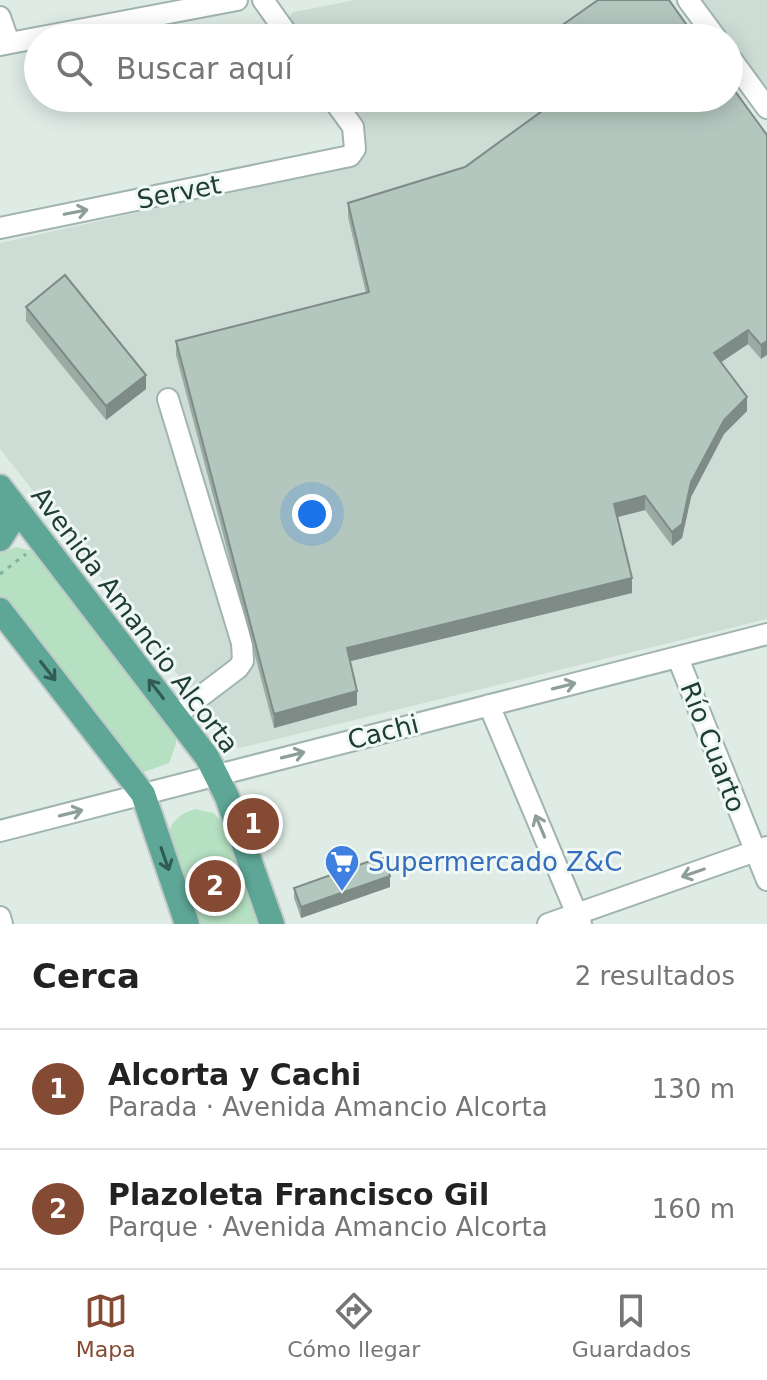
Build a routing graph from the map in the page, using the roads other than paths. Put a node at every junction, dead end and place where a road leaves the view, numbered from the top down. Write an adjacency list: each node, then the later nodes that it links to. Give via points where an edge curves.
1 (237, 0): 5 (street)
2 (263, 0): 6 (street)
3 (688, 0): 7 (street)
4 (0, 17): 9 (street)
5 (110, 24)
6 (280, 24)
7 (706, 24)
8 (24, 40): 9 (street)
9 (4, 44)
10 (743, 75): 11 (street)
11 (767, 108)
12 (342, 112): 13 (street, Servet, one-way to 12, via 350,156 355,149 353,127)
13 (0, 228)
14 (168, 399): 21 (street, via 243,661)
15 (5, 494): 16 (main road, via 12,513); 21 (main road, Avenida Amancio Alcorta, one-way to 15)
16 (0, 539)
17 (0, 610): 23 (main road, one-way to 23)
18 (767, 634): 19 (street, Cachi)
19 (678, 658): 20 (street, Cachi, one-way to 19); 25 (street, Río Cuarto)
20 (489, 705): 22 (street, Cachi, one-way to 20); 28 (street, one-way to 20)
21 (176, 715): 22 (main road, Avenida Amancio Alcorta)
22 (217, 775): 23 (street, Cachi); 31 (main road, Avenida Amancio Alcorta)
23 (143, 794): 24 (street, Cachi, one-way to 23); 30 (main road, one-way to 30)
24 (0, 831)
25 (760, 849): 26 (street, Río Cuarto); 28 (street, one-way to 28)
26 (767, 880)
27 (0, 917): 29 (street)
28 (579, 919): 32 (street)
29 (2, 924)
30 (187, 924)
31 (272, 924)
32 (548, 924)

